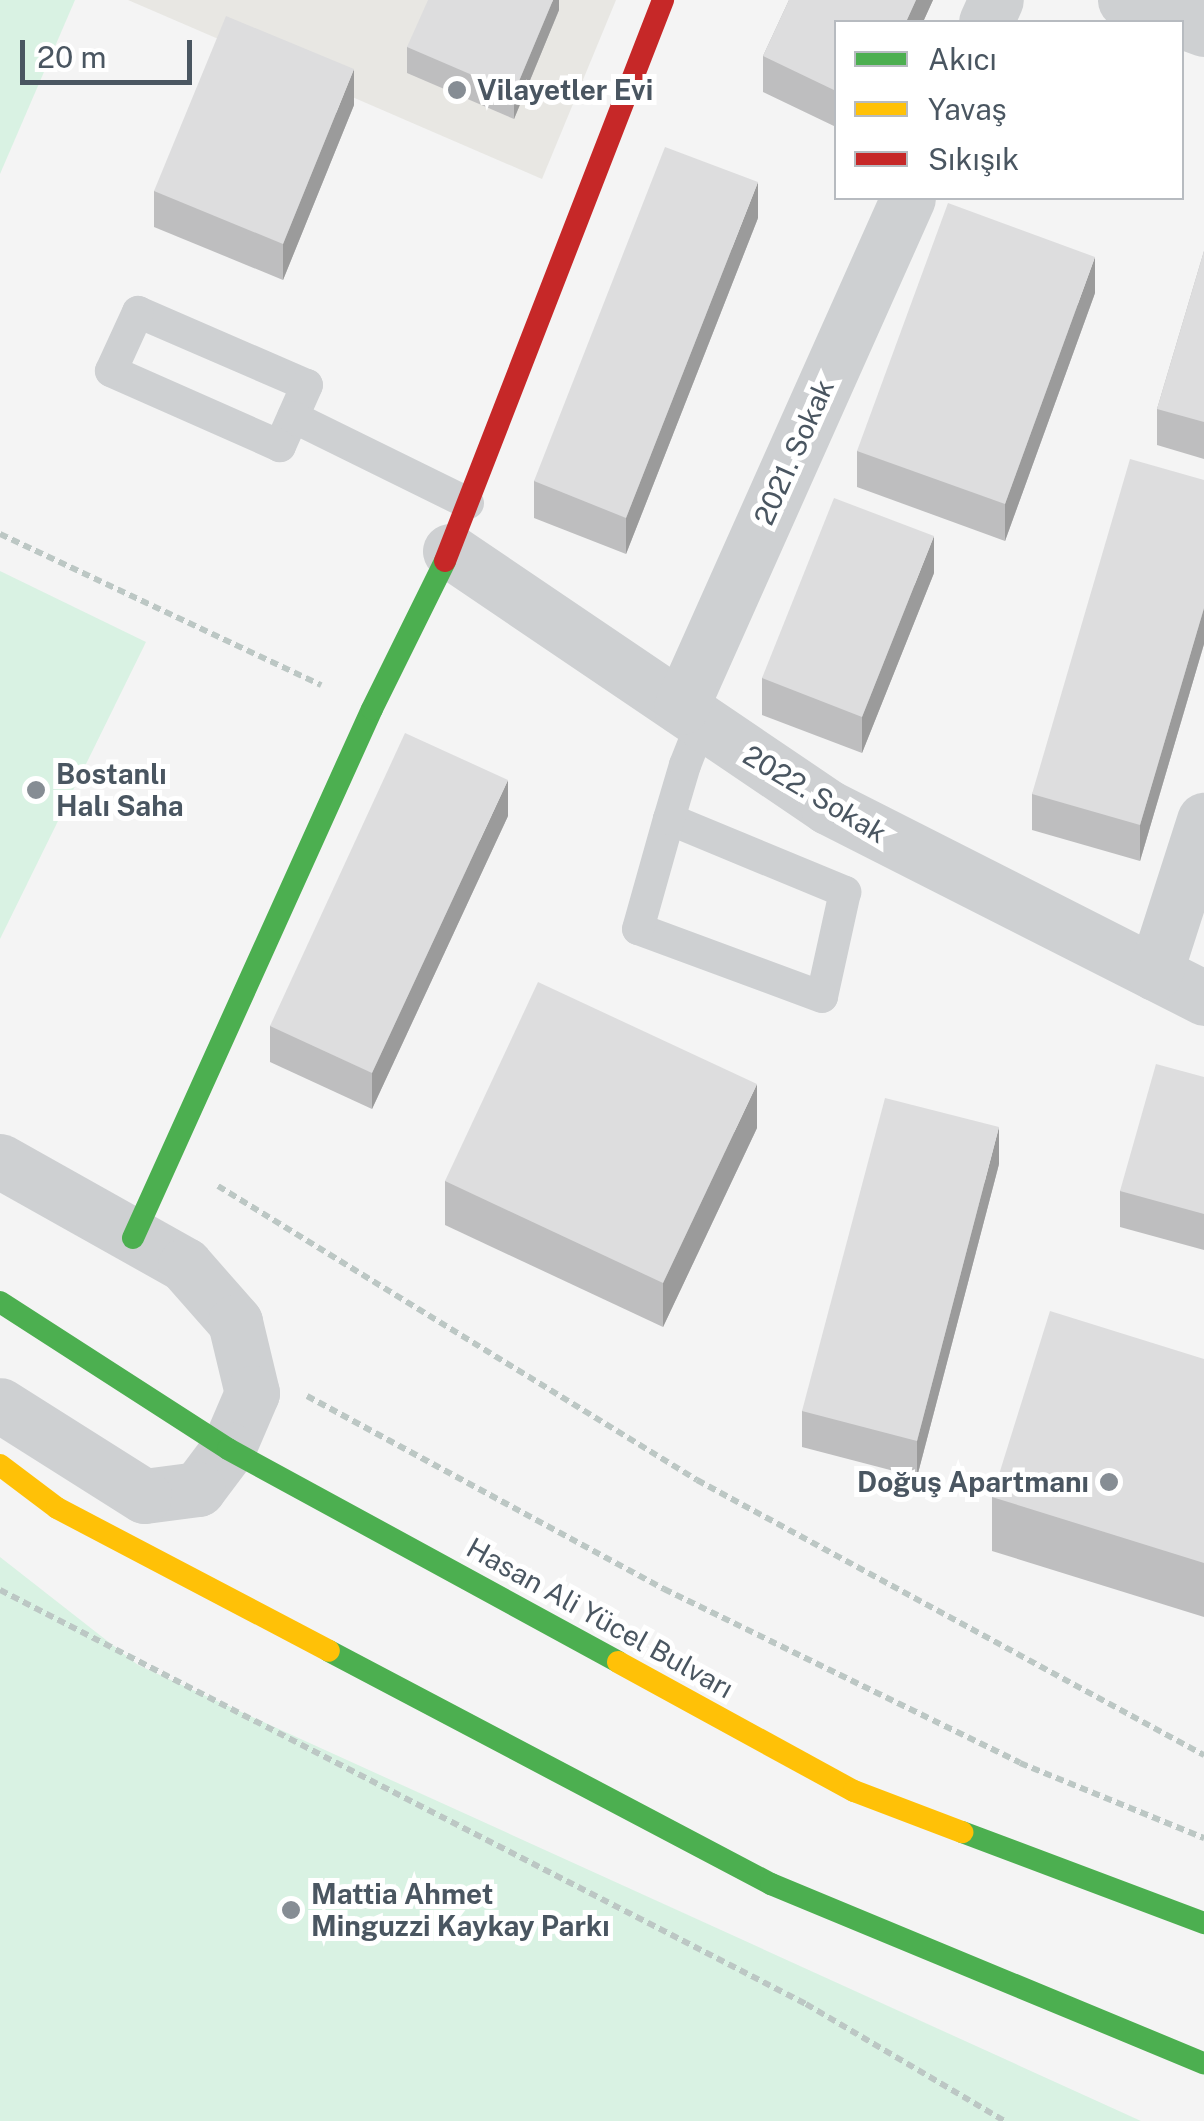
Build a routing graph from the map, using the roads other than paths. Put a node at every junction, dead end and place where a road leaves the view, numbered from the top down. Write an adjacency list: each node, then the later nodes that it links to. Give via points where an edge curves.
1 (663, 0): 6 (main road)
2 (1125, 0): 3 (street)
3 (1181, 20)
4 (907, 200): 7 (street, 2021. Sokak)
5 (293, 417): 5 (lane, via 280,446 111,371 138,312 307,386); 6 (lane, via 366,450)
6 (459, 527): 7 (street, 2022. Sokak); 13 (main road)
7 (691, 715): 8 (lane); 10 (street, 2022. Sokak, via 828,808)
8 (670, 819): 8 (lane, via 638,930 822,998 845,892)
9 (1204, 820): 10 (street)
10 (1155, 974): 11 (street, 2022. Sokak)
11 (1204, 998)
12 (0, 1161): 13 (street)
13 (133, 1238): 16 (street, via 185,1265 235,1322 252,1393)
14 (0, 1302): 16 (main road, Hasan Ali Yücel Bulvarı)
15 (0, 1404): 16 (street, via 144,1496 198,1489)
16 (228, 1449): 18 (main road, Hasan Ali Yücel Bulvarı, via 854,1790)
17 (0, 1465): 19 (main road, via 57,1508 771,1884)
18 (1204, 1923)
19 (1204, 2063)

